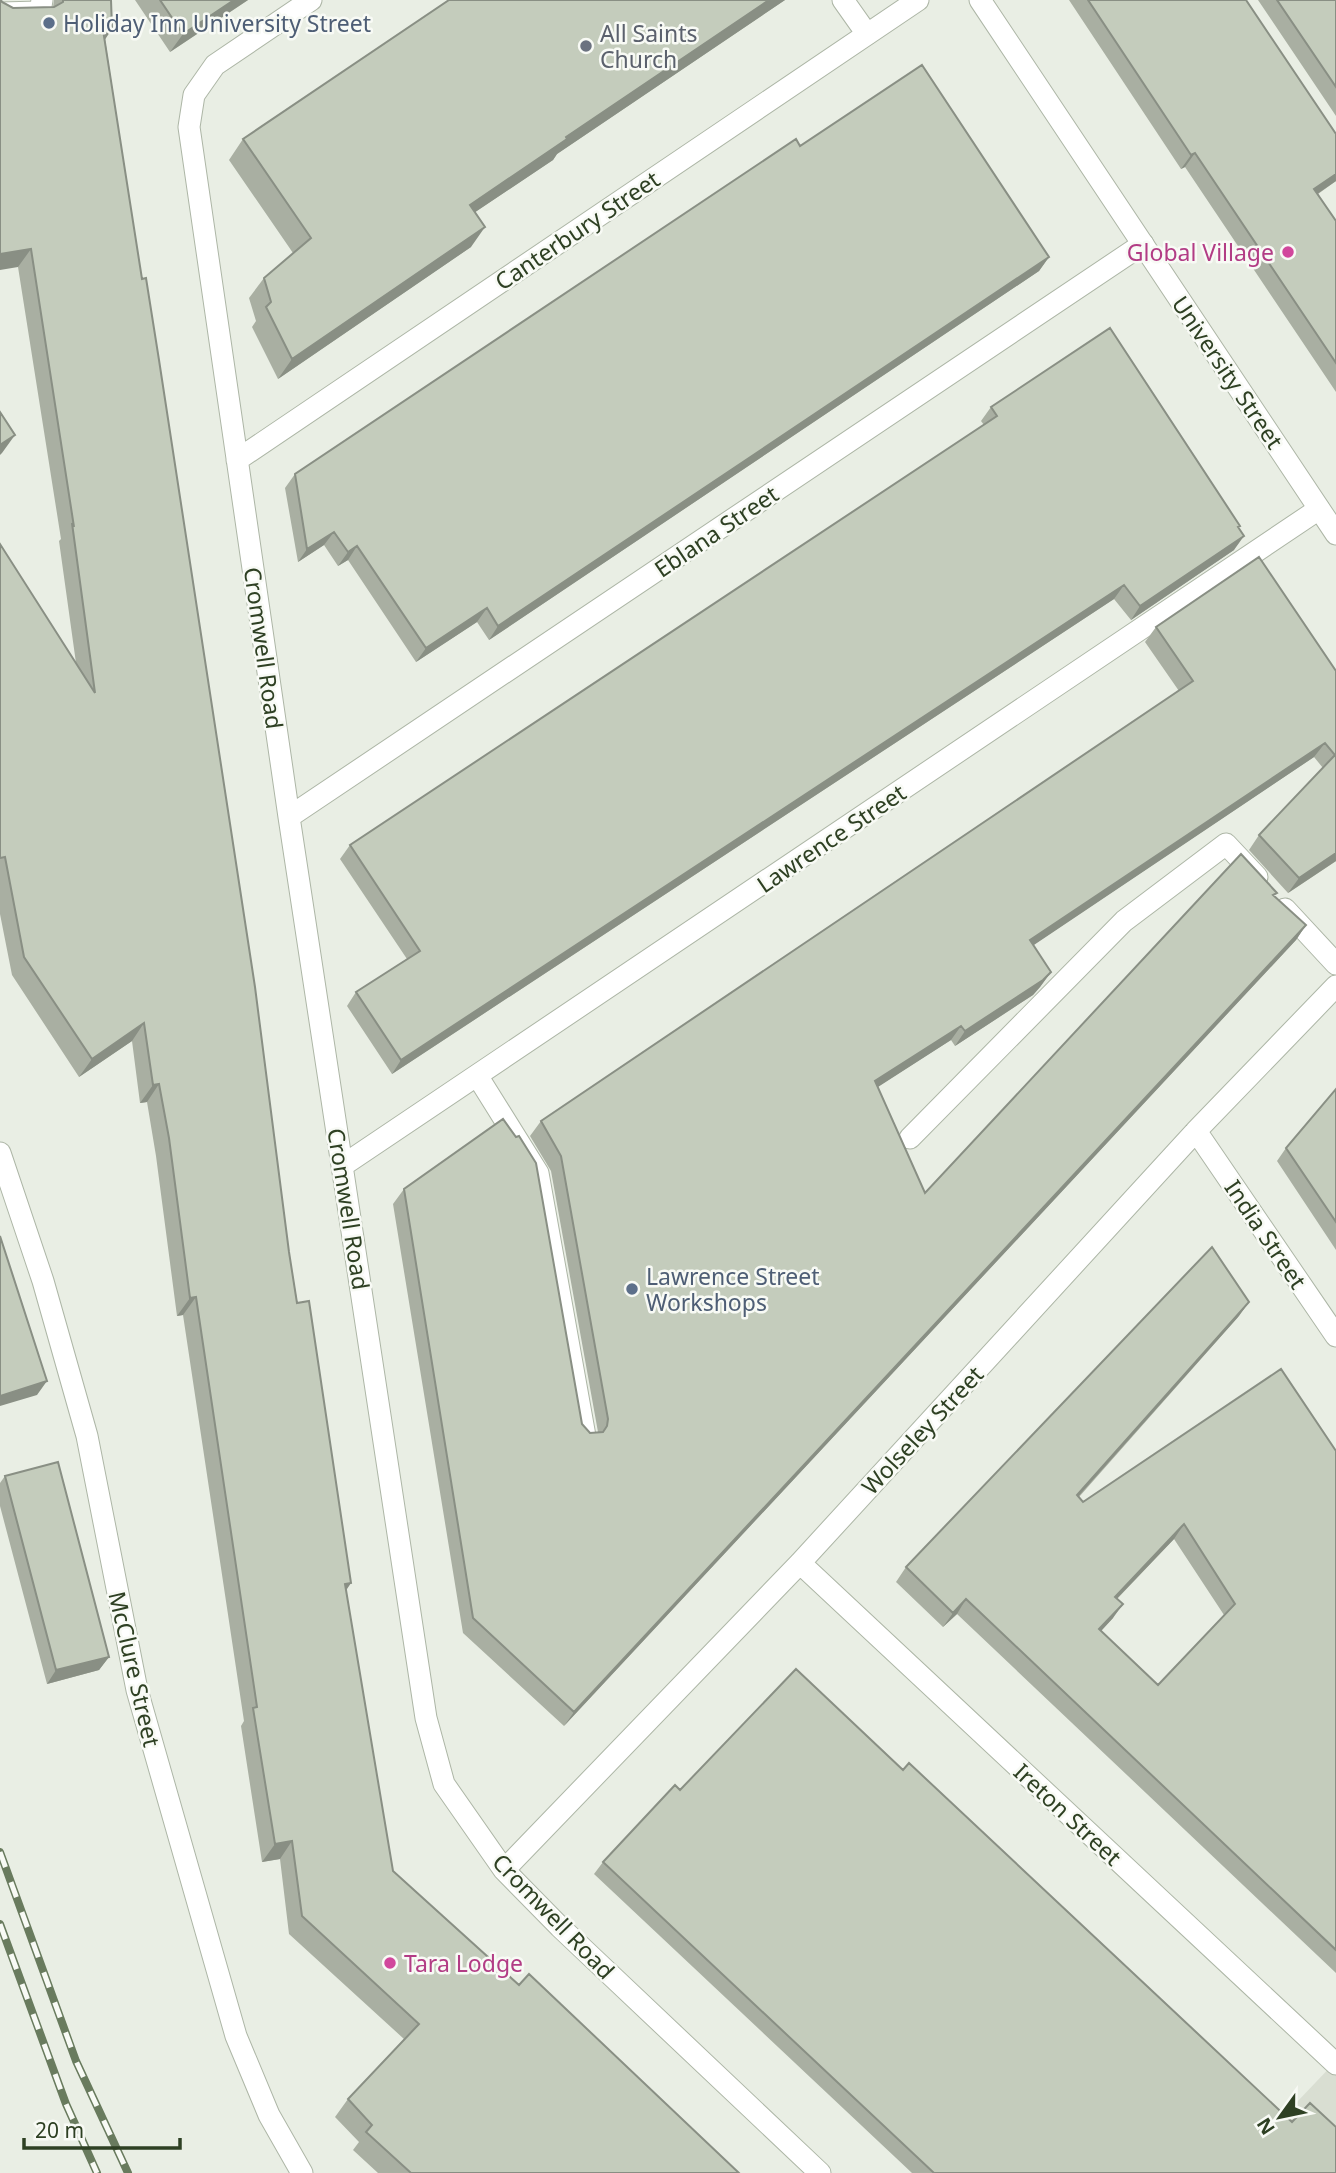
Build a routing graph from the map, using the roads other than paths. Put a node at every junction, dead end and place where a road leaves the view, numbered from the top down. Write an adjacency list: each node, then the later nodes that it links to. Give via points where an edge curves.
1 (42, 0): 6 (street, via 40,12)
2 (311, 0): 9 (street, Cromwell Road, via 215,65 194,95 189,127)
3 (843, 0): 7 (street)
4 (918, 0): 7 (street, Canterbury Street)
5 (981, 0): 8 (street, University Street)
6 (0, 13)
7 (867, 34): 9 (street, Canterbury Street)
8 (1143, 244): 10 (street, University Street); 12 (street, Eblana Street)
9 (237, 460): 12 (street, Cromwell Road)
10 (1319, 509): 11 (street, University Street); 15 (street, Lawrence Street)
11 (1336, 534)
12 (289, 817): 19 (street, Cromwell Road)
13 (1336, 964): 17 (street, via 1226,844 1124,921)
14 (1336, 986): 16 (street, Wolseley Street)
15 (478, 1077): 19 (street, Lawrence Street); 21 (street, via 538,1172)
16 (1196, 1131): 20 (street, India Street); 22 (street, Wolseley Street)
17 (910, 1138)
18 (0, 1153): 25 (street, McClure Street, via 87,1436 136,1690 236,2036 269,2115)
19 (342, 1166): 23 (street, Cromwell Road, via 426,1718 444,1784)
20 (1336, 1336)
21 (585, 1436)
22 (800, 1563): 23 (street, Wolseley Street); 24 (street, Ireton Street)
23 (504, 1870): 26 (street, Cromwell Road)
24 (1336, 2064)
25 (302, 2173)
26 (820, 2173)

